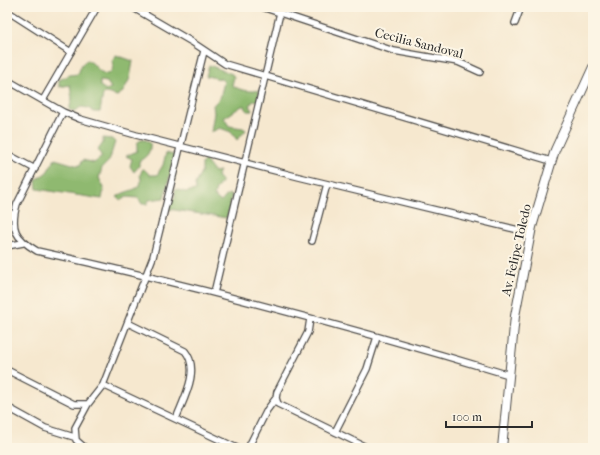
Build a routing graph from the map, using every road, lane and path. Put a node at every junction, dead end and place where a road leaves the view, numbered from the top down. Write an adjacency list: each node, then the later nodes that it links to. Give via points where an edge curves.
1 (97, 7): 9 (street)
2 (132, 7): 8 (street)
3 (262, 7): 6 (street, Cecilia Sandoval)
4 (521, 7): 7 (street)
5 (7, 11): 9 (street)
6 (280, 13): 11 (street, Cecilia Sandoval, via 394,51 458,62); 12 (street)
7 (516, 23)
8 (204, 51): 12 (street, via 225,64); 16 (street)
9 (71, 52): 14 (street)
10 (593, 67): 18 (main road, Av. Felipe Toledo)
11 (480, 72)
12 (265, 76): 18 (street); 19 (street)
13 (7, 80): 14 (street)
14 (43, 100): 15 (street)
15 (63, 112): 16 (street, via 86,121); 20 (street)
16 (181, 146): 19 (street); 28 (street)
17 (7, 154): 20 (street)
18 (551, 161): 24 (main road, Av. Felipe Toledo)
19 (244, 162): 21 (street); 29 (street)
20 (35, 169): 23 (street)
21 (327, 184): 24 (street); 25 (street)
22 (7, 209): 23 (street)
23 (13, 217): 26 (street, via 15,233)
24 (531, 233): 34 (main road, Av. Felipe Toledo, via 514,316)
25 (312, 242)
26 (23, 243): 27 (street); 28 (street, via 37,251)
27 (7, 246)
28 (147, 275): 29 (street); 31 (street)
29 (214, 293): 30 (street)
30 (310, 319): 32 (street); 36 (street, via 308,332)
31 (128, 323): 35 (street); 41 (street, via 185,351 189,356 190,378)
32 (377, 337): 34 (street); 42 (street, via 367,370)
33 (7, 370): 37 (street)
34 (509, 375): 50 (main road, Av. Felipe Toledo)
35 (103, 385): 38 (street); 41 (street)
36 (276, 398): 42 (street, via 278,404); 48 (street)
37 (74, 404): 38 (street); 40 (street)
38 (88, 404): 40 (street)
39 (7, 406): 43 (street, via 45,428)
40 (81, 414): 43 (street)
41 (176, 419): 44 (street)
42 (335, 432): 49 (street)
43 (74, 437): 45 (street)
44 (225, 442): 46 (street); 47 (street)
45 (84, 448)
46 (222, 448)
47 (237, 448)
48 (248, 448)
49 (368, 448)
50 (502, 448)

